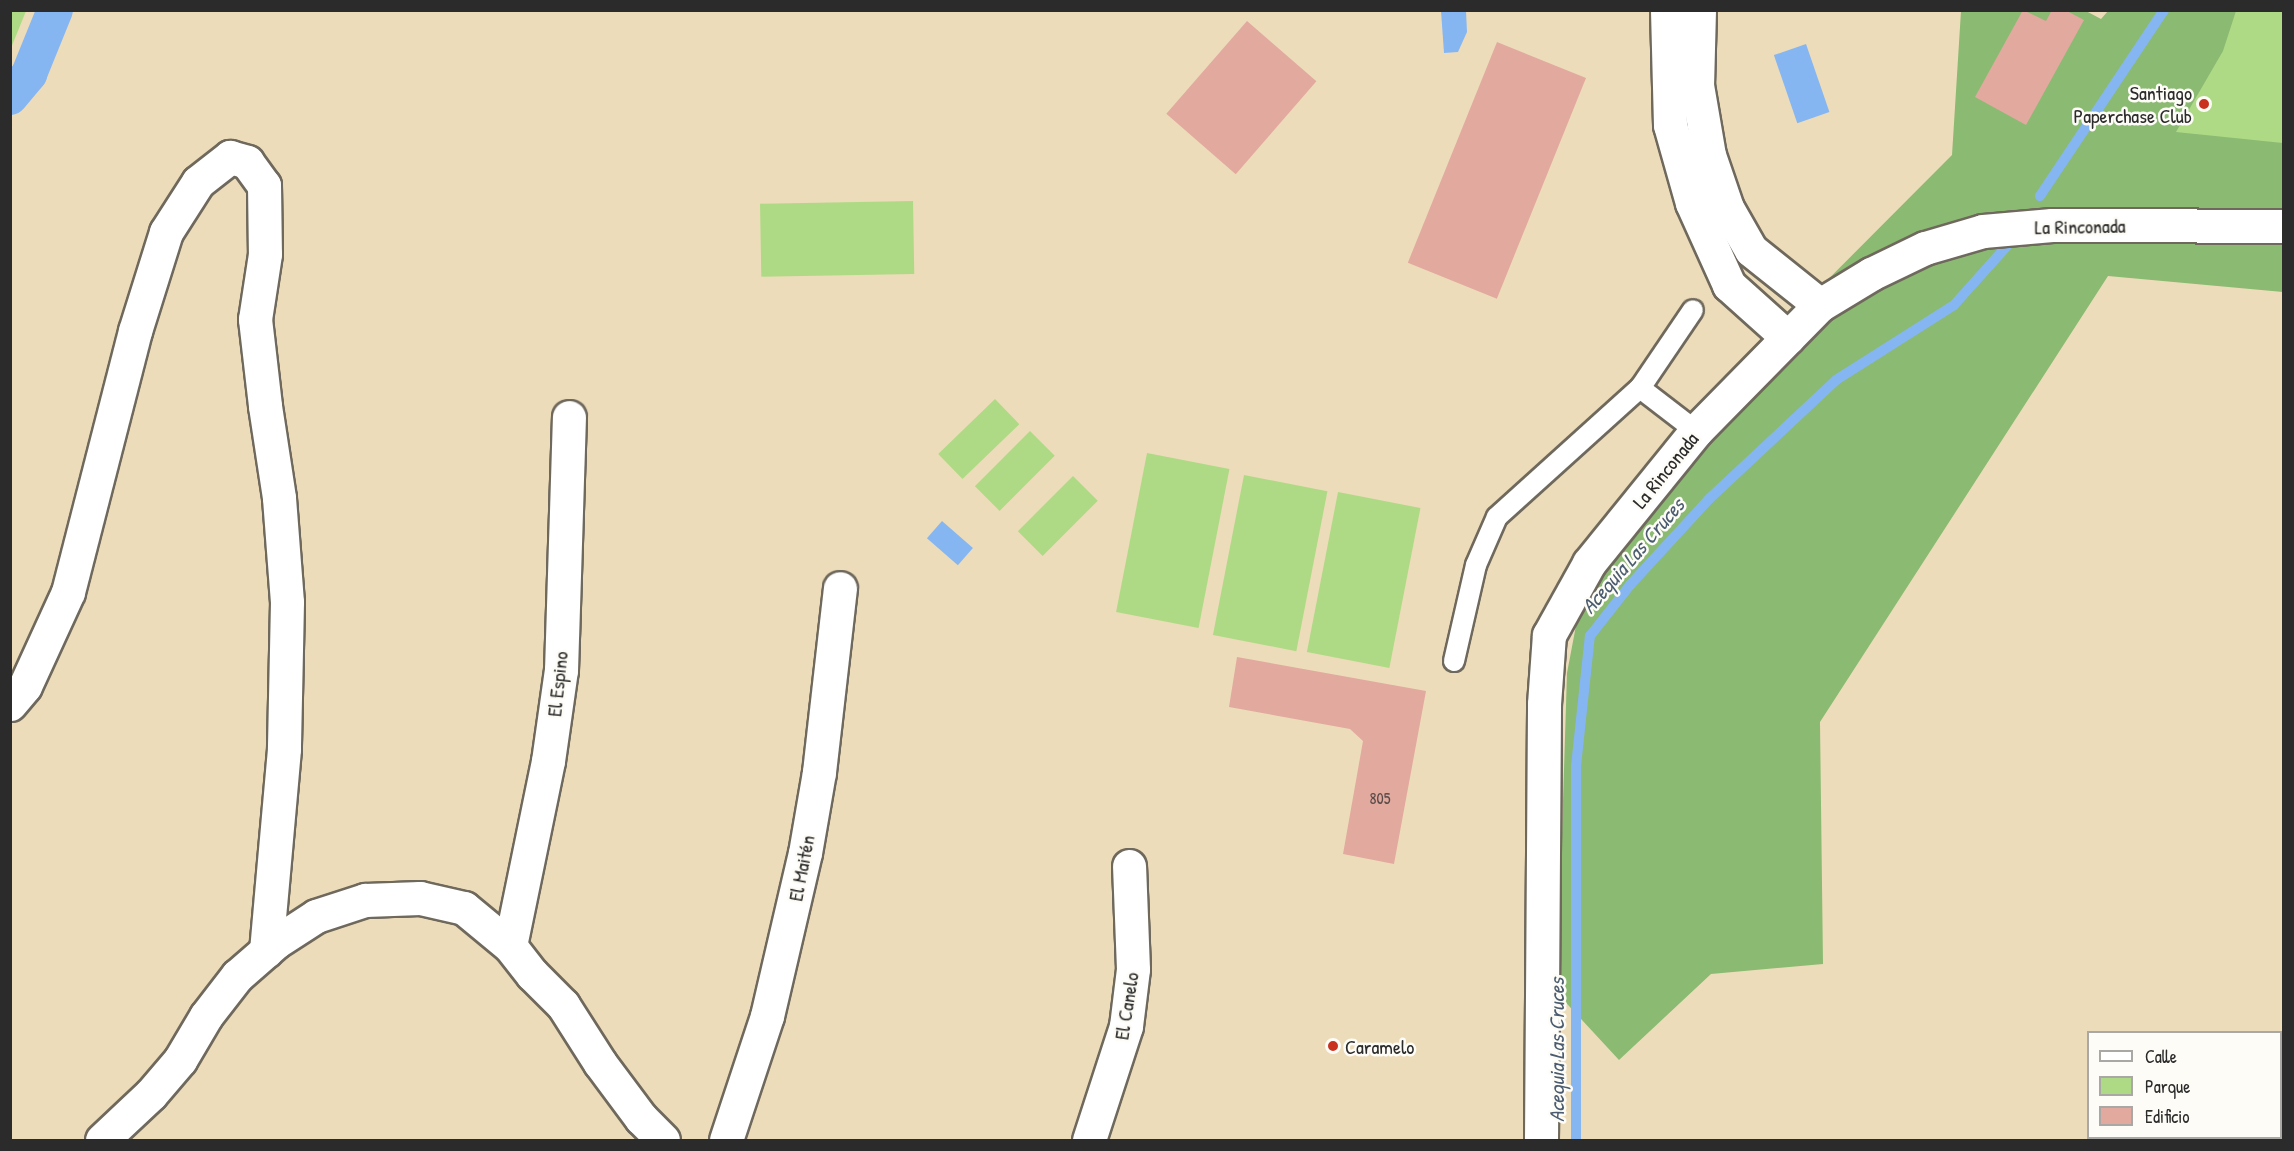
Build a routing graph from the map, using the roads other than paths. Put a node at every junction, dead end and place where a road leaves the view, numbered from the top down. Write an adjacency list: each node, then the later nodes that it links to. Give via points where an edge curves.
1 (1667, 10): 6 (street, via 1670,124 1692,203 1729,285)
2 (1699, 10): 4 (street, via 1697,86 1709,155 1727,208 1751,250)
3 (2283, 226): 4 (street, La Rinconada, via 2052,225 1983,231 1925,248 1871,273)
4 (1820, 305): 6 (street, La Rinconada)
5 (1693, 310): 7 (lane)
6 (1788, 338): 9 (street, La Rinconada)
7 (1640, 388): 9 (lane); 11 (lane, via 1497,517 1476,565)
8 (569, 417): 14 (street, El Espino, via 561,670 548,761)
9 (1696, 431): 20 (street, La Rinconada, via 1589,563 1549,636 1544,704)
10 (840, 588): 18 (street, El Maitén, via 819,772 805,853 767,1016)
11 (1454, 661)
12 (10, 704): 15 (street, via 25,686 68,592 135,331 166,232 198,182 230,157 247,162 264,185 265,254 255,319 279,498 287,602 284,749)
13 (1129, 866): 19 (street, El Canelo, via 1133,969 1126,1026)
14 (510, 946): 15 (street, via 464,908 420,898 365,900 316,916); 17 (street, via 563,1005 600,1063 641,1118)
15 (266, 951): 16 (street, via 237,976 206,1016 180,1060 151,1094)
16 (102, 1140)
17 (663, 1140)
18 (726, 1140)
19 (1089, 1140)
20 (1541, 1140)

